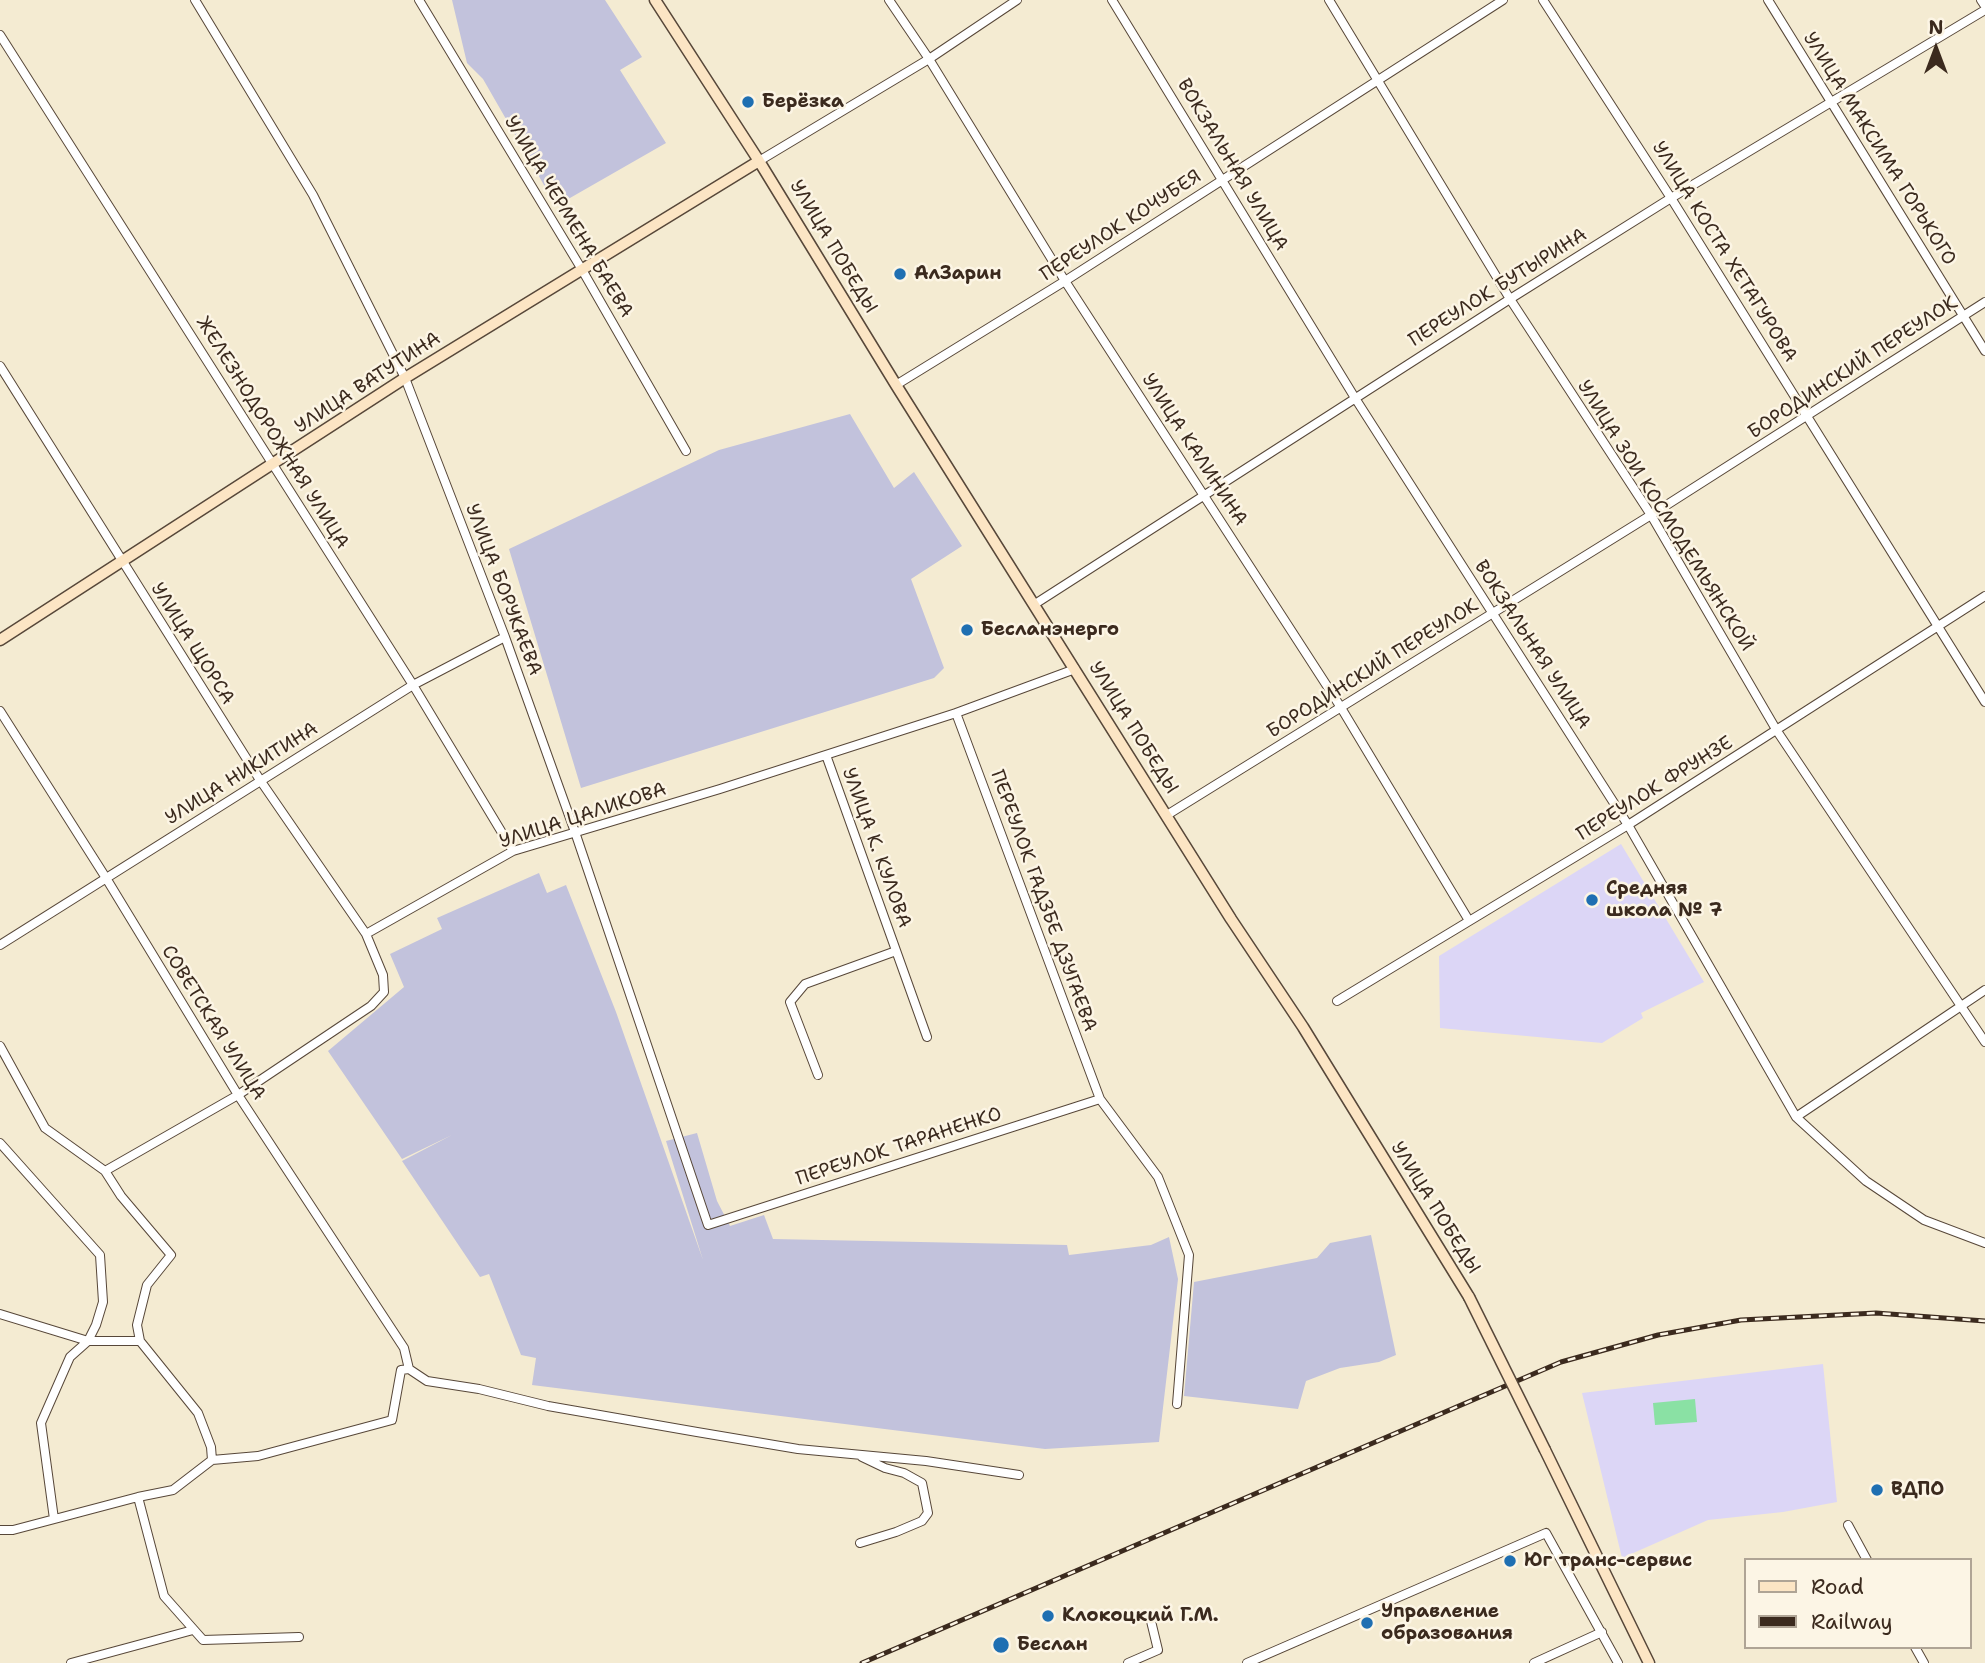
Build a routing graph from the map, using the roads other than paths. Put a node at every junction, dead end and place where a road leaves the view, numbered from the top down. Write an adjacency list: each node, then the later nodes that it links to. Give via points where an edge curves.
1 (195, 0): 27 (street, УЛИЦА БОРУКАЕВА, via 313,195)
2 (419, 0): 20 (street, УЛИЦА ЧЕРМЕНА БАЕВА)
3 (655, 0): 17 (main road, УЛИЦА ПОБЕДЫ)
4 (889, 0): 14 (street, УЛИЦА КАЛИНИНА)
5 (1017, 0): 14 (street)
6 (1112, 0): 18 (street, ВОКЗАЛЬНАЯ УЛИЦА)
7 (1329, 0): 15 (street, УЛИЦА ЗОИ КОСМОДЕМЬЯНСКОЙ)
8 (1503, 0): 15 (street, ПЕРЕУЛОК КОЧУБЕЯ)
9 (1543, 0): 19 (street, УЛИЦА КОСТА ХЕТАГУРОВА)
10 (1768, 0): 16 (street, УЛИЦА МАКСИМА ГОРЬКОГО)
11 (1981, 0): 12 (street)
12 (1985, 8): 16 (street, ПЕРЕУЛОК БУТЫРИНА)
13 (0, 35): 32 (street, ЖЕЛЕЗНОДОРОЖНАЯ УЛИЦА)
14 (929, 59): 17 (street); 21 (street, УЛИЦА КАЛИНИНА)
15 (1377, 82): 18 (street, ПЕРЕУЛОК КОЧУБЕЯ); 22 (street, УЛИЦА ЗОИ КОСМОДЕМЬЯНСКОЙ)
16 (1832, 101): 19 (street, ПЕРЕУЛОК БУТЫРИНА); 24 (street, УЛИЦА МАКСИМА ГОРЬКОГО)
17 (759, 161): 20 (main road, УЛИЦА ВАТУТИНА); 28 (main road, УЛИЦА ПОБЕДЫ)
18 (1223, 179): 21 (street, ПЕРЕУЛОК КОЧУБЕЯ); 29 (street, ВОКЗАЛЬНАЯ УЛИЦА)
19 (1671, 198): 22 (street, ПЕРЕУЛОК БУТЫРИНА); 30 (street, УЛИЦА КОСТА ХЕТАГУРОВА)
20 (581, 268): 27 (main road, УЛИЦА ВАТУТИНА); 31 (street, УЛИЦА ЧЕРМЕНА БАЕВА)
21 (1065, 281): 28 (street, ПЕРЕУЛОК КОЧУБЕЯ); 33 (street, УЛИЦА КАЛИНИНА)
22 (1510, 299): 29 (street, ПЕРЕУЛОК БУТЫРИНА); 34 (street, УЛИЦА ЗОИ КОСМОДЕМЬЯНСКОЙ)
23 (1985, 302): 24 (street, БОРОДИНСКИЙ ПЕРЕУЛОК)
24 (1963, 316): 25 (street, УЛИЦА МАКСИМА ГОРЬКОГО); 30 (street, БОРОДИНСКИЙ ПЕРЕУЛОК)
25 (1985, 351)
26 (0, 366): 35 (street, УЛИЦА ЩОРСА)
27 (405, 378): 32 (main road, УЛИЦА ВАТУТИНА); 40 (street, УЛИЦА БОРУКАЕВА)
28 (896, 384): 37 (main road, УЛИЦА ПОБЕДЫ)
29 (1355, 398): 33 (street, ПЕРЕУЛОК БУТЫРИНА); 38 (street, ВОКЗАЛЬНАЯ УЛИЦА)
30 (1808, 415): 34 (street, БОРОДИНСКИЙ ПЕРЕУЛОК); 39 (street, УЛИЦА КОСТА ХЕТАГУРОВА)
31 (686, 451)
32 (273, 465): 35 (main road, УЛИЦА ВАТУТИНА); 43 (street, ЖЕЛЕЗНОДОРОЖНАЯ УЛИЦА)
33 (1205, 495): 37 (street, ПЕРЕУЛОК БУТЫРИНА); 45 (street, УЛИЦА КАЛИНИНА)
34 (1651, 515): 38 (street, БОРОДИНСКИЙ ПЕРЕУЛОК); 48 (street, УЛИЦА ЗОИ КОСМОДЕМЬЯНСКОЙ)
35 (122, 562): 41 (main road, УЛИЦА ВАТУТИНА); 50 (street, УЛИЦА ЩОРСА)
36 (1985, 596): 39 (street, ПЕРЕУЛОК ФРУНЗЕ)
37 (1035, 604): 42 (main road, УЛИЦА ПОБЕДЫ)
38 (1493, 613): 45 (street, БОРОДИНСКИЙ ПЕРЕУЛОК); 52 (street, ВОКЗАЛЬНАЯ УЛИЦА)
39 (1937, 626): 44 (street, УЛИЦА КОСТА ХЕТАГУРОВА); 48 (street, ПЕРЕУЛОК ФРУНЗЕ)
40 (505, 638): 43 (street, УЛИЦА НИКИТИНА); 53 (street, УЛИЦА БОРУКАЕВА)
41 (0, 640)
42 (1075, 669): 47 (street, УЛИЦА ЦАЛИКОВА); 51 (main road, УЛИЦА ПОБЕДЫ)
43 (413, 685): 50 (street, УЛИЦА НИКИТИНА); 54 (street, ЖЕЛЕЗНОДОРОЖНАЯ УЛИЦА)
44 (1985, 702)
45 (1340, 706): 51 (street, БОРОДИНСКИЙ ПЕРЕУЛОК); 56 (street, УЛИЦА КАЛИНИНА)
46 (0, 711): 55 (street, СОВЕТСКАЯ УЛИЦА)
47 (956, 713): 49 (street, УЛИЦА ЦАЛИКОВА); 68 (street, ПЕРЕУЛОК ГАДЗБЕ ДЗУГАЕВА)
48 (1777, 731): 52 (street, ПЕРЕУЛОК ФРУНЗЕ); 62 (street, УЛИЦА ЗОИ КОСМОДЕМЬЯНСКОЙ)
49 (826, 755): 53 (street, УЛИЦА ЦАЛИКОВА); 59 (street, УЛИЦА К. КУЛОВА)
50 (260, 780): 55 (street, УЛИЦА НИКИТИНА); 57 (street, УЛИЦА ЩОРСА)
51 (1167, 815): 97 (main road, УЛИЦА ПОБЕДЫ, bridge, via 1469,1297)
52 (1628, 825): 56 (street, ПЕРЕУЛОК ФРУНЗЕ); 69 (street, ВОКЗАЛЬНАЯ УЛИЦА)
53 (575, 832): 54 (street, УЛИЦА ЦАЛИКОВА); 72 (street, УЛИЦА БОРУКАЕВА)
54 (513, 851): 57 (street, УЛИЦА ЦАЛИКОВА)
55 (106, 878): 58 (street, УЛИЦА НИКИТИНА); 67 (street, СОВЕТСКАЯ УЛИЦА)
56 (1468, 919): 61 (street, ПЕРЕУЛОК ФРУНЗЕ)
57 (366, 934): 67 (street, via 383,975 384,992 371,1006)
58 (0, 945)
59 (896, 951): 63 (street, УЛИЦА К. КУЛОВА); 66 (street, УЛИЦА К. КУЛОВА, via 805,984 790,1002)
60 (1985, 990): 62 (street)
61 (1337, 1001)
62 (1961, 1005): 64 (street, УЛИЦА ЗОИ КОСМОДЕМЬЯНСКОЙ); 69 (street)
63 (927, 1037)
64 (1985, 1042)
65 (0, 1046): 71 (street, via 45,1128)
66 (818, 1075)
67 (238, 1094): 71 (street); 77 (street, СОВЕТСКАЯ УЛИЦА, via 404,1348)
68 (1100, 1099): 72 (street, ПЕРЕУЛОК ТАРАНЕНКО); 78 (street, ПЕРЕУЛОК ГАДЗБЕ ДЗУГАЕВА, via 1158,1177 1189,1255)
69 (1796, 1116): 73 (street, ВОКЗАЛЬНАЯ УЛИЦА, via 1866,1181 1924,1220)
70 (0, 1143): 75 (street, via 100,1255 103,1302)
71 (105, 1171): 76 (street, via 171,1255 147,1285 138,1325)
72 (708, 1225)
73 (1985, 1243)
74 (0, 1314): 75 (street)
75 (88, 1341): 76 (street); 83 (street, via 70,1357 41,1423)
76 (140, 1341): 80 (street, via 198,1413)
77 (408, 1369): 79 (street, via 427,1381 548,1406); 80 (street, via 401,1370 392,1420 258,1456)
78 (1177, 1404)
79 (855, 1455): 81 (street); 86 (street, via 922,1483 928,1513 922,1521)
80 (212, 1460): 82 (street, via 173,1490)
81 (1019, 1475)
82 (138, 1497): 83 (street); 89 (street, via 164,1596)
83 (54, 1519): 85 (street)
84 (1848, 1525): 87 (street)
85 (0, 1530)
86 (860, 1543)
87 (1866, 1558)
88 (1150, 1617): 93 (street, via 1158,1650)
89 (193, 1630): 91 (street, via 203,1640); 92 (street)
90 (1602, 1632): 94 (street, via 1546,1533); 95 (street); 96 (street)
91 (299, 1637)
92 (71, 1663)
93 (1128, 1663)
94 (1247, 1663)
95 (1534, 1663)
96 (1618, 1663)
97 (1649, 1663)

